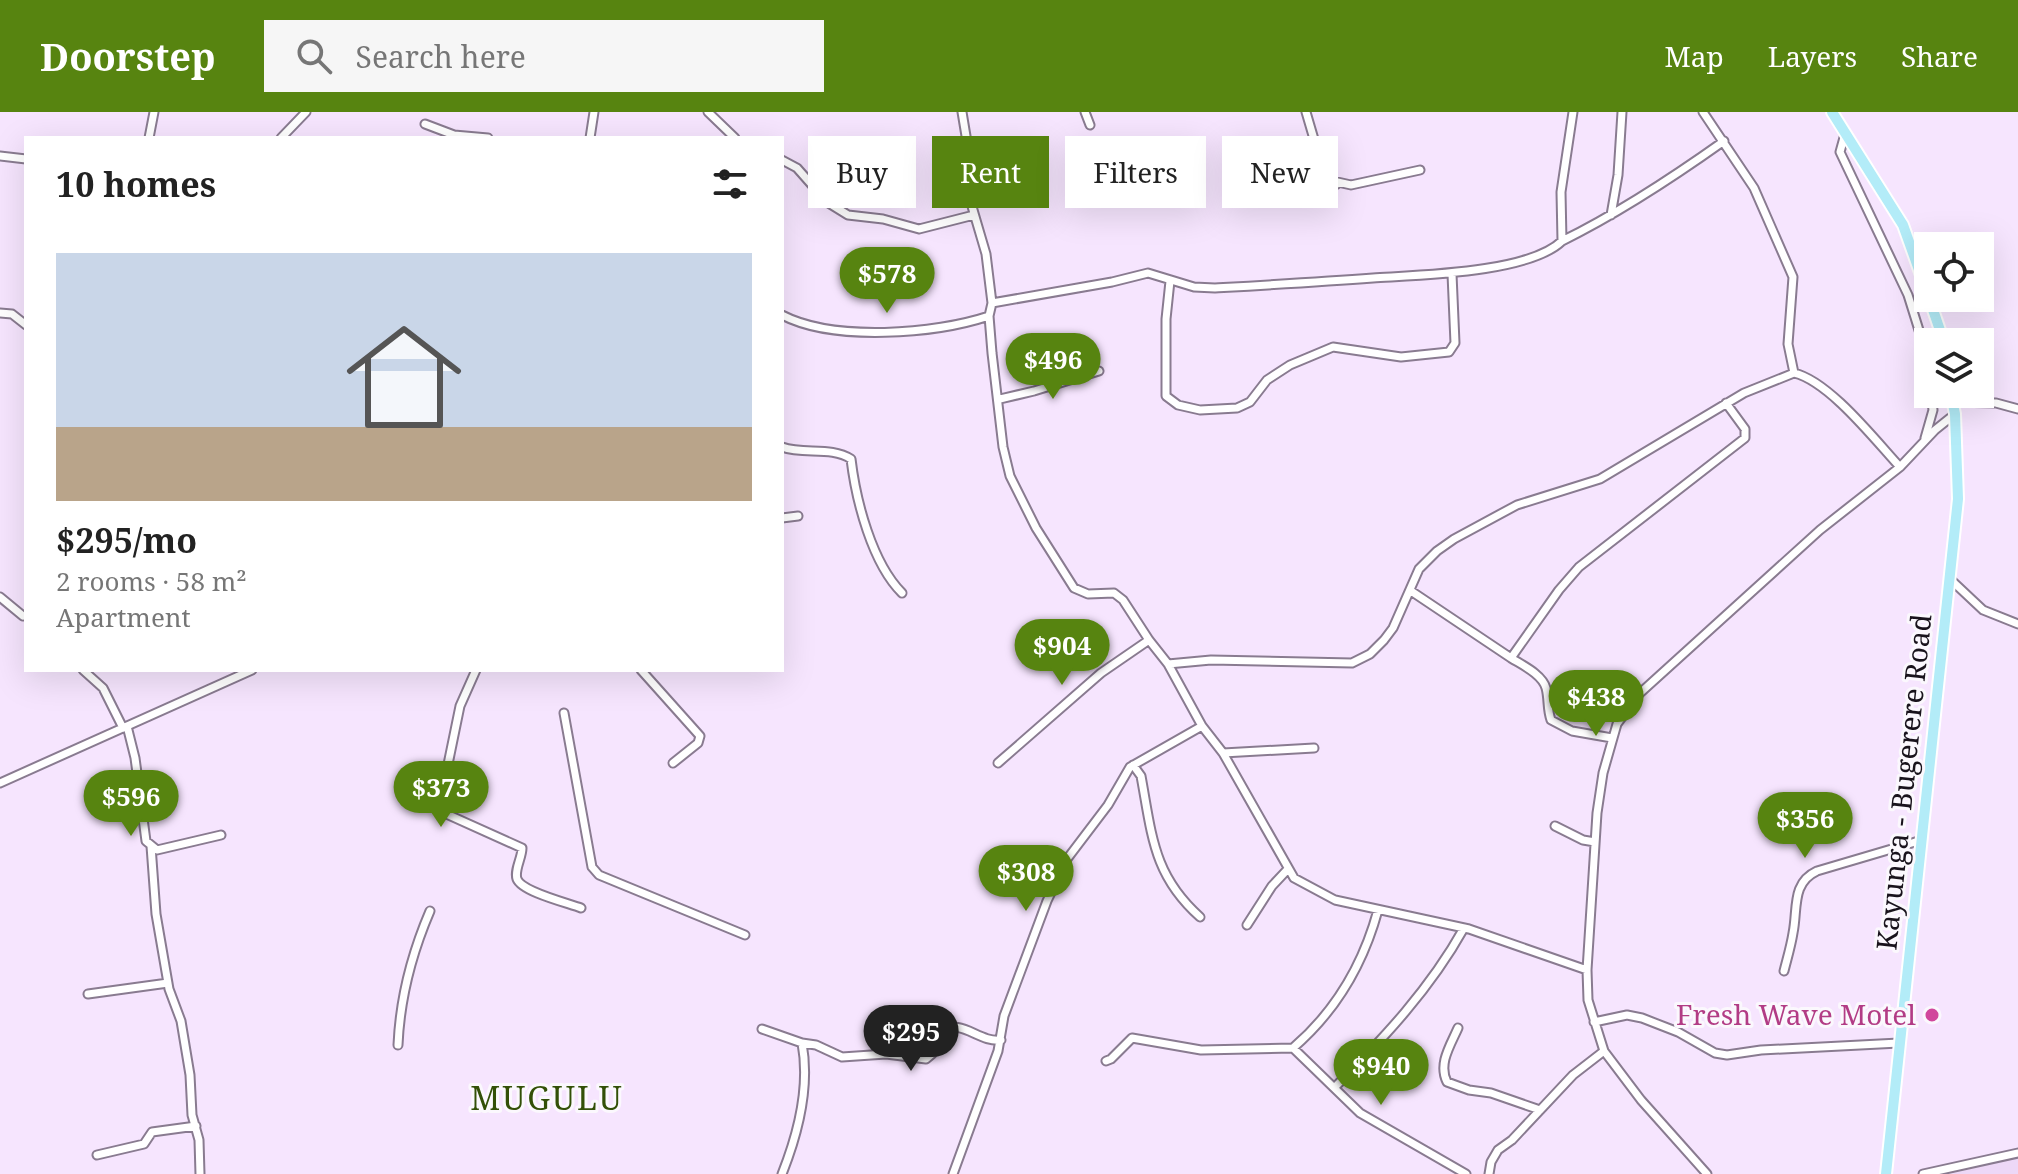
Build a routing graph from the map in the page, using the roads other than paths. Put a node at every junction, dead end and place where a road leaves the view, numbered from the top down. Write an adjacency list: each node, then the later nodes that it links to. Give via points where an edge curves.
1 (154, 112): 15 (street)
2 (306, 112): 16 (street)
3 (594, 112): 18 (street)
4 (708, 112): 19 (street)
5 (962, 112): 26 (street)
6 (1085, 112): 13 (street)
7 (1306, 112): 25 (street, via 1321,163)
8 (1573, 112): 28 (street, via 1561,192)
9 (1622, 112): 27 (street)
10 (1703, 112): 20 (street)
11 (1832, 112): 14 (main road)
12 (425, 124): 17 (street)
13 (1090, 125)
14 (1845, 134): 29 (main road, via 1903,225); 37 (street, via 1840,152)
15 (149, 136)
16 (283, 136)
17 (465, 136)
18 (590, 136)
19 (733, 136)
20 (1724, 141): 27 (street); 39 (street, via 1754,188 1793,277 1788,344)
21 (0, 156): 22 (street)
22 (24, 159)
23 (784, 161): 26 (street, via 848,215 919,229)
24 (1420, 170): 25 (street)
25 (1339, 183)
26 (974, 215): 32 (street)
27 (1611, 215): 28 (street)
28 (1562, 241): 30 (street, via 1522,259)
29 (1914, 255)
30 (1452, 274): 31 (street, via 1215,288); 31 (street, via 1455,343 1449,352 1401,357 1333,347 1267,380 1250,402 1200,410 1166,396)
31 (1170, 281): 32 (street, via 1148,273)
32 (992, 303): 35 (street)
33 (0, 313): 36 (street)
34 (784, 316): 35 (street, via 851,331 941,328)
35 (989, 316): 40 (street)
36 (24, 323)
37 (1918, 328)
38 (1099, 371): 40 (street)
39 (1794, 373): 41 (street); 49 (street, via 1813,379)
40 (1000, 399): 58 (street, via 1010,476 1074,588 1088,594 1114,593)
41 (1726, 403): 53 (street, via 1600,479 1517,505 1454,539 1419,569); 59 (street, via 1745,429 1745,438 1579,567)
42 (1994, 403): 46 (street)
43 (1933, 408): 47 (street)
44 (1948, 408): 47 (street)
45 (1952, 408): 52 (main road, Kayunga - Bugerere Road, via 1958,499)
46 (2018, 409)
47 (1925, 440): 49 (street)
48 (784, 448): 54 (street, via 851,459 874,550 885,575)
49 (1900, 467): 68 (street, via 1820,530 1639,694 1621,715)
50 (798, 516): 51 (street)
51 (784, 518)
52 (1950, 579): 57 (street, via 1983,610); 77 (main road, Kayunga - Bugerere Road)
53 (1411, 591): 59 (street); 60 (street, via 1384,640 1352,663)
54 (902, 593)
55 (0, 597): 56 (street)
56 (23, 616)
57 (2018, 624)
58 (1149, 640): 60 (street); 72 (street, via 1082,688)
59 (1511, 658): 68 (street, via 1543,680 1551,720 1572,731)
60 (1168, 664): 66 (street)
61 (85, 672): 67 (street, via 103,688)
62 (248, 672): 67 (street)
63 (475, 672): 81 (street, via 460,706 446,774 433,804 517,844 523,851 516,876 520,884)
64 (643, 672): 71 (street, via 700,736)
65 (564, 713): 87 (street, via 592,867 599,875)
66 (1202, 726): 70 (street); 73 (street)
67 (125, 727): 74 (street); 79 (street)
68 (1612, 738): 78 (street)
69 (1314, 748): 70 (street)
70 (1223, 753): 80 (street)
71 (673, 763)
72 (998, 763)
73 (1133, 765): 84 (street, via 1141,776 1158,861); 95 (street, via 1067,859 1004,1016)
74 (0, 783)
75 (1555, 826): 78 (street)
76 (221, 835): 79 (street, via 157,850)
77 (1922, 840): 89 (street, via 1804,878); 97 (main road, Kayunga - Bugerere Road)
78 (1595, 842): 88 (street)
79 (151, 846): 90 (street)
80 (1288, 869): 82 (street, via 1321,894); 85 (street)
81 (581, 908)
82 (1378, 910): 86 (street); 99 (street, via 1357,968 1329,1012)
83 (430, 911): 98 (street, via 409,972)
84 (1200, 917)
85 (1247, 925)
86 (1464, 928): 88 (street); 102 (street, via 1424,991)
87 (745, 935)
88 (1587, 970): 92 (street)
89 (1784, 971)
90 (168, 983): 91 (street); 104 (street, via 181,1021)
91 (88, 994)
92 (1594, 1022): 97 (street, via 1627,1015 1642,1018 1727,1055); 100 (street)
93 (1458, 1028): 103 (street, via 1442,1071 1447,1082)
94 (762, 1029): 96 (street)
95 (1001, 1040): 96 (street, via 949,1027 940,1032 926,1059 886,1054 842,1057); 109 (street)
96 (802, 1043): 108 (street, via 806,1066 800,1114)
97 (1899, 1043): 113 (main road, Kayunga - Bugerere Road)
98 (398, 1045)
99 (1293, 1048): 101 (street, via 1201,1050 1132,1038); 102 (street)
100 (1604, 1051): 103 (street); 112 (street)
101 (1106, 1061)
102 (1335, 1087): 110 (street, via 1360,1113)
103 (1540, 1110): 111 (street, via 1498,1150)
104 (196, 1126): 106 (street, via 152,1132 144,1144); 107 (street)
105 (2018, 1153): 114 (street)
106 (97, 1155)
107 (200, 1174)
108 (782, 1174)
109 (953, 1174)
110 (1466, 1174)
111 (1489, 1174)
112 (1707, 1174)
113 (1886, 1174)
114 (1923, 1174)

